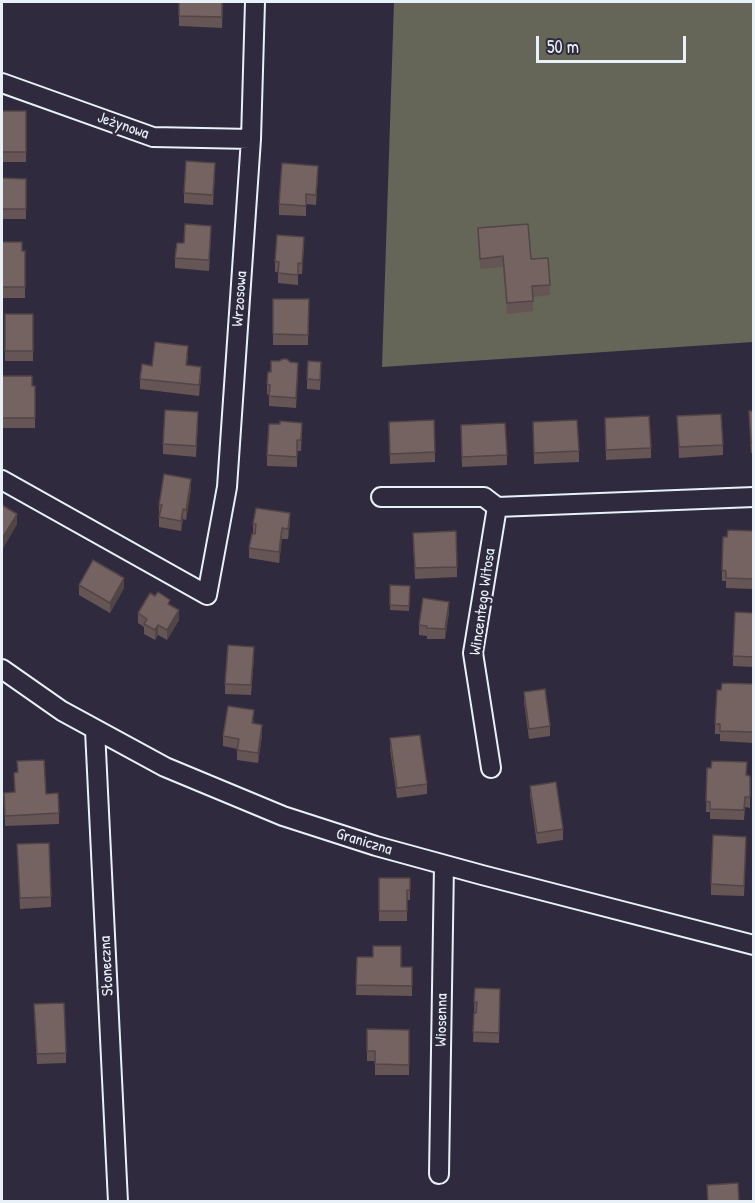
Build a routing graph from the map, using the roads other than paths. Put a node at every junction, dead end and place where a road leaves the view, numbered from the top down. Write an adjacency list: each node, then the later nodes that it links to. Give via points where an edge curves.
1 (255, 2): 3 (street, Wrzosowa)
2 (2, 83): 3 (street, Jeżynowa, via 153,137)
3 (251, 139): 4 (street, Wrzosowa, via 227,487 207,594)
4 (2, 480)
5 (381, 497): 7 (street, via 484,497)
6 (753, 497): 7 (street)
7 (497, 507): 10 (street, Wincentego Witosa, via 473,653)
8 (2, 669): 9 (street, Graniczna)
9 (95, 730): 11 (street, Graniczna, via 165,767 283,816); 14 (street, Słoneczna)
10 (491, 768)
11 (444, 865): 12 (street, Graniczna); 13 (street, Wiosenna)
12 (753, 945)
13 (439, 1174)
14 (118, 1202)

